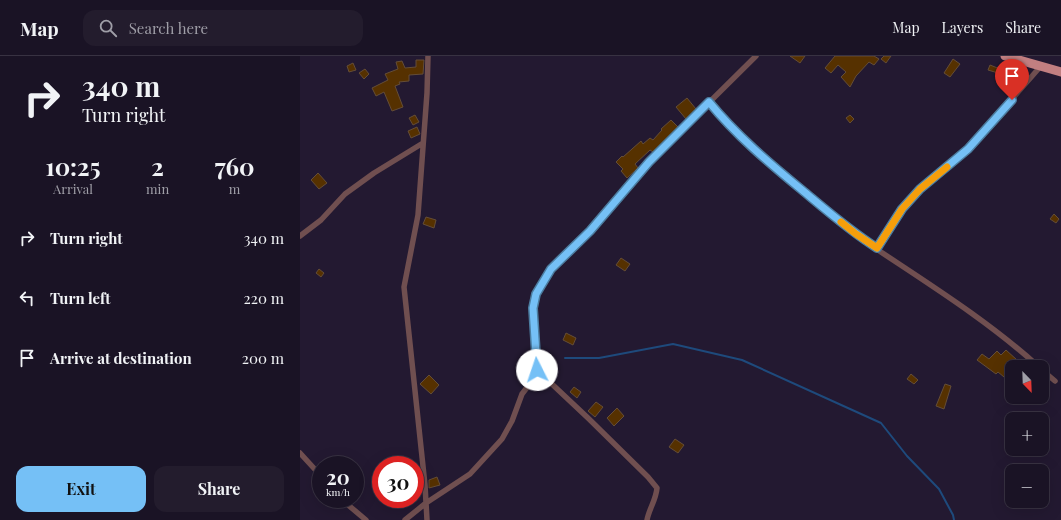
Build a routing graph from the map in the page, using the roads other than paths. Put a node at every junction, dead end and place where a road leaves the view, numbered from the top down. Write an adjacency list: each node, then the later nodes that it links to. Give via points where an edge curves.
1 (428, 56): 7 (street)
2 (756, 56): 6 (street)
3 (1005, 56): 4 (main road)
4 (1040, 67): 5 (main road); 9 (street, via 968,149 920,189 902,209)
5 (1061, 72)
6 (709, 102): 9 (street, via 727,123 786,177); 11 (street, via 649,162 590,231 551,269 536,294 533,308)
7 (423, 143): 8 (street, via 345,194 321,220); 16 (street, via 418,215 404,286)
8 (300, 236)
9 (877, 248): 10 (street, via 969,312)
10 (1032, 360)
11 (537, 370): 16 (street, via 535,377 522,394 502,439 470,474); 21 (street, via 657,488)
12 (1049, 376): 13 (street)
13 (1055, 381)
14 (300, 453): 15 (street)
15 (312, 466)
16 (426, 502): 19 (street); 20 (street)
17 (352, 508): 18 (street)
18 (366, 520)
19 (405, 520)
20 (427, 520)
21 (647, 520)

